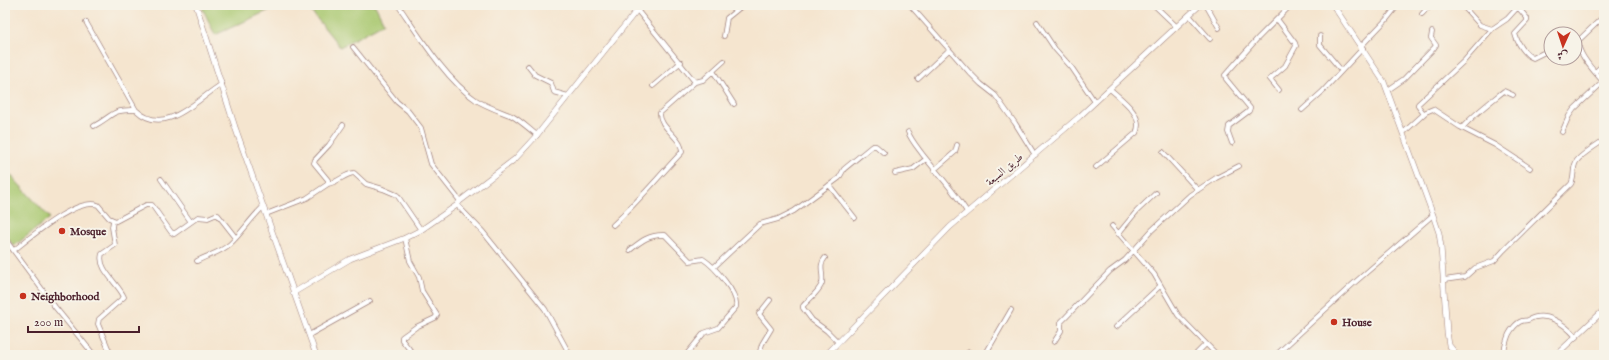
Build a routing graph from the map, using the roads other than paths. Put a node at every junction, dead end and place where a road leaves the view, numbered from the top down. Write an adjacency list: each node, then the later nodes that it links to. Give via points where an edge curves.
1 (196, 5): 45 (street)
2 (398, 5): 63 (street, via 441,65 462,88 487,106 514,117)
3 (644, 5): 15 (street)
4 (743, 5): 27 (street, via 727,18)
5 (910, 5): 32 (street)
6 (1154, 5): 22 (street)
7 (1200, 5): 17 (street, طريق السبعة)
8 (1206, 5): 23 (street)
9 (1291, 5): 19 (street)
10 (1333, 5): 31 (street)
11 (1398, 5): 31 (street)
12 (1430, 5): 16 (street)
13 (1462, 5): 24 (street, via 1480,25)
14 (1517, 6): 24 (street, via 1507,19); 33 (street, via 1527,18 1515,34 1522,48 1533,58)
15 (637, 10): 36 (street); 50 (street)
16 (1422, 14)
17 (1189, 15): 22 (street, طريق السبعة); 29 (street)
18 (1604, 16): 26 (street)
19 (1277, 19): 48 (street, via 1296,46 1285,66 1270,79); 65 (street, via 1225,75 1250,108 1229,126)
20 (86, 22): 54 (street)
21 (1038, 22): 52 (street)
22 (1176, 26): 47 (street, طريق السبعة)
23 (1219, 28)
24 (1492, 29): 56 (street, via 1464,61 1418,104)
25 (1432, 32): 49 (street, via 1431,38 1436,45 1434,48 1404,79)
26 (1583, 33)
27 (724, 36)
28 (1320, 36): 39 (street, via 1320,45)
29 (1210, 39)
30 (353, 47): 81 (street, via 421,128 431,164)
31 (1362, 47): 39 (street); 49 (street)
32 (949, 50): 42 (street); 69 (street, via 995,95)
33 (1543, 53)
34 (1583, 56): 41 (street)
35 (724, 60): 40 (street)
36 (680, 62): 43 (street); 46 (street)
37 (1604, 64): 41 (street)
38 (528, 66): 50 (street, via 535,75 551,83 554,92)
39 (1341, 70): 55 (street)
40 (713, 71): 43 (street, via 703,80); 53 (street)
41 (1595, 72): 44 (street)
42 (918, 79)
43 (696, 82): 89 (street, via 660,113 661,120 682,152)
44 (1604, 82): 61 (street, via 1574,109)
45 (222, 84): 54 (street, via 176,116 167,119 144,118); 82 (street)
46 (653, 86)
47 (1110, 89): 52 (street, طريق السبعة); 72 (street, via 1134,113 1138,128 1136,133)
48 (1279, 90)
49 (1388, 90): 62 (street)
50 (568, 96): 63 (street)
51 (1513, 96): 59 (street, via 1504,91 1473,115)
52 (1095, 102): 69 (street, طريق السبعة)
53 (734, 104)
54 (136, 110): 58 (street, via 116,111)
55 (1302, 110)
56 (1424, 114): 59 (street, via 1433,109); 62 (street)
57 (343, 125): 77 (street, via 315,160 314,164 328,180)
58 (94, 126)
59 (1462, 128): 73 (street, via 1495,145)
60 (908, 132): 70 (street)
61 (1562, 132)
62 (1403, 133): 85 (street)
63 (537, 135): 81 (street, via 515,159)
64 (1604, 140): 102 (street, via 1575,163 1574,179 1570,184 1498,258 1475,268 1465,277)
65 (1232, 144)
66 (957, 145): 74 (street, via 955,152)
67 (1163, 152): 79 (street)
68 (884, 153): 78 (street, via 873,145)
69 (1035, 156): 83 (street, طريق السبعة)
70 (926, 159): 74 (street); 75 (street, via 913,169)
71 (1239, 166): 79 (street, via 1223,173)
72 (1096, 167)
73 (1530, 168)
74 (934, 170): 83 (street)
75 (895, 173)
76 (161, 179): 88 (street)
77 (328, 184): 84 (street, via 307,198); 91 (street, via 337,183 350,173 354,173 366,184 398,195)
78 (829, 185): 86 (street); 101 (street, via 790,213 760,224)
79 (1198, 190): 98 (street, via 1152,230)
80 (1156, 193): 92 (street)
81 (459, 203): 91 (street); 120 (street, via 542,304)
82 (263, 207): 84 (street); 93 (street)
83 (967, 212): 112 (street, طريق السبعة)
84 (266, 214): 104 (street)
85 (1433, 215): 102 (street, via 1439,234); 128 (street)
86 (855, 218)
87 (113, 221): 88 (street, via 119,221 150,204 155,207 172,233 178,232); 96 (street, via 98,205 81,205 67,211); 117 (street, via 115,245 102,254 101,259 124,296 99,319 98,324)
88 (191, 222): 93 (street, via 198,217 218,215)
89 (614, 225)
90 (1112, 226): 92 (street)
91 (421, 230): 94 (street)
92 (1118, 234): 98 (street)
93 (236, 238): 100 (street, via 219,252)
94 (405, 238): 104 (street, via 350,259); 119 (street, via 410,261 419,277 422,291 437,315 402,337)
95 (5, 239): 96 (street)
96 (14, 250): 116 (street, via 59,313)
97 (630, 250): 101 (street, via 645,238 665,235 690,261 703,259)
98 (1134, 250): 103 (street, via 1154,274); 113 (street, via 1061,322 1061,331)
99 (825, 258): 112 (street, via 821,267 821,286 803,308 808,316)
100 (197, 261)
101 (714, 267): 121 (street, via 730,290 737,303 736,307 718,328 704,333)
102 (1444, 280): 129 (street, via 1448,341)
103 (1160, 286): 109 (street); 114 (street, via 1178,315)
104 (294, 293): 110 (street)
105 (770, 300): 122 (street, via 759,314 771,329)
106 (370, 301): 110 (street)
107 (1011, 310): 125 (street)
108 (1604, 310): 111 (street)
109 (1116, 327)
110 (309, 335): 118 (street)
111 (1576, 336): 130 (street, via 1555,320 1535,316 1515,326 1509,334); 131 (street)
112 (838, 342): 115 (street, طريق السبعة)
113 (1054, 342)
114 (1206, 344): 126 (street); 127 (street)
115 (828, 354)
116 (94, 355)
117 (112, 355)
118 (316, 355)
119 (414, 355)
120 (570, 355)
121 (686, 355)
122 (759, 355)
123 (965, 355): 124 (street, via 969,352)
124 (976, 355)
125 (985, 355)
126 (1195, 355)
127 (1217, 355)
128 (1276, 355)
129 (1457, 355)
130 (1503, 355)
131 (1556, 355)

